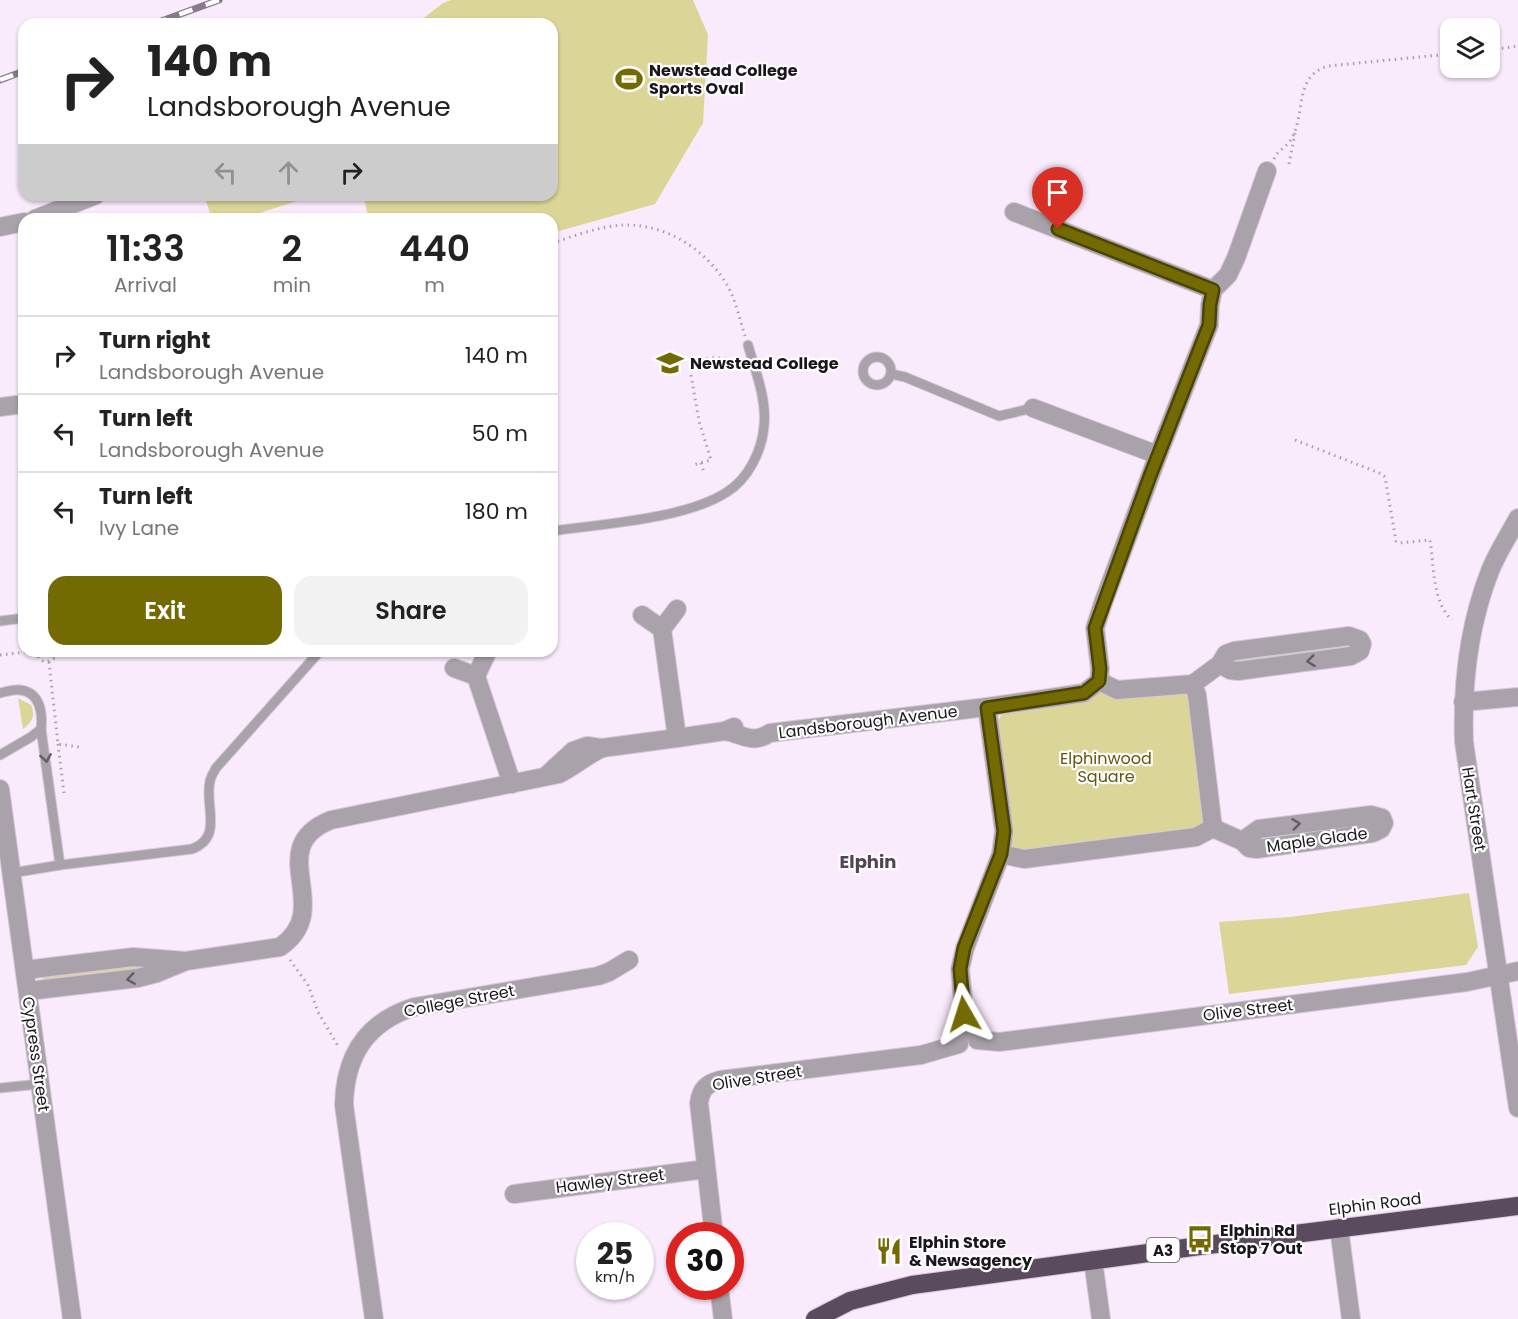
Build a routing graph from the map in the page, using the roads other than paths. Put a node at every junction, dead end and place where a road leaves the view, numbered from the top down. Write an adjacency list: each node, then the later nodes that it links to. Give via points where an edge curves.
1 (1268, 171): 7 (street, via 1236,258 1228,275)
2 (81, 201): 4 (street)
3 (1014, 212): 7 (street)
4 (50, 213)
5 (18, 223): 6 (street)
6 (0, 227)
7 (1213, 290): 13 (street, via 1209,325)
8 (748, 345): 15 (lane, via 762,393 764,426 755,459 741,480 708,502 649,518)
9 (891, 374): 12 (lane, via 999,416)
10 (18, 405): 11 (street)
11 (0, 407)
12 (1032, 408): 13 (street)
13 (1158, 455): 26 (street, via 1095,628)
14 (1518, 518): 30 (street, Hart Street, via 1490,569 1473,620)
15 (558, 530)
16 (677, 609): 20 (street)
17 (642, 615): 20 (street)
18 (18, 619): 19 (lane)
19 (0, 621)
20 (662, 629): 33 (street)
21 (315, 657): 40 (lane, via 216,768 209,783 211,829 200,846)
22 (485, 657): 25 (street)
23 (1220, 663): 23 (street, one-way to 23, via 1234,651 1349,636 1362,644 1360,651 1351,656 1238,671); 27 (street)
24 (454, 668): 25 (street)
25 (476, 676): 35 (street)
26 (1099, 681): 27 (street, via 1117,690); 31 (street, Landsborough Avenue, via 1084,693)
27 (1193, 684): 37 (street)
28 (0, 693): 32 (lane, via 21,690 33,696 40,703)
29 (1518, 697): 30 (street)
30 (1463, 702): 46 (street, Hart Street, via 1464,742)
31 (987, 708): 33 (street, Landsborough Avenue, via 770,733 761,739 725,731); 39 (street, via 1004,831)
32 (41, 729): 34 (lane); 40 (lane, one-way to 40)
33 (677, 738): 35 (street, Landsborough Avenue, via 602,748 559,774)
34 (0, 755)
35 (512, 784): 43 (street, Landsborough Avenue, via 317,826 305,840 298,859 302,921 290,940 280,947)
36 (0, 789): 41 (street, Cypress Street)
37 (1213, 828): 38 (street, Maple Glade); 39 (street, via 1196,837 1024,859)
38 (1242, 841): 38 (street, Maple Glade, one-way to 38, via 1260,829 1371,815 1382,818 1384,823 1373,833 1257,849)
39 (1001, 854): 48 (street, via 964,948 960,969)
40 (60, 865): 41 (lane)
41 (12, 873): 44 (street, Cypress Street)
42 (629, 960): 60 (street, College Street, via 598,976 407,1009 378,1024 360,1044 344,1086 344,1105)
43 (186, 961): 44 (street, via 133,957); 47 (street, one-way to 47, via 138,978)
44 (25, 970): 47 (street, Cypress Street)
45 (1518, 972): 46 (street, Olive Street)
46 (1498, 976): 48 (street, Olive Street, via 999,1042); 51 (street, Hart Street)
47 (28, 991): 49 (street, Cypress Street)
48 (967, 1039): 52 (street, Olive Street, via 921,1055 710,1083 700,1094 699,1103)
49 (40, 1084): 50 (lane); 59 (street, Cypress Street)
50 (0, 1088)
51 (1518, 1108)
52 (706, 1169): 53 (street, Hawley Street); 55 (street, Olive Street)
53 (514, 1194)
54 (1518, 1206): 56 (highway, Elphin Road / A3)
55 (712, 1222)
56 (1339, 1228): 57 (highway, Elphin Road / A3); 64 (street)
57 (1093, 1260): 62 (highway, Elphin Road / A3, via 912,1285 849,1301); 63 (street)
58 (721, 1300): 61 (street)
59 (72, 1319)
60 (374, 1319)
61 (723, 1319)
62 (815, 1319)
63 (1101, 1319)
64 (1351, 1319)

